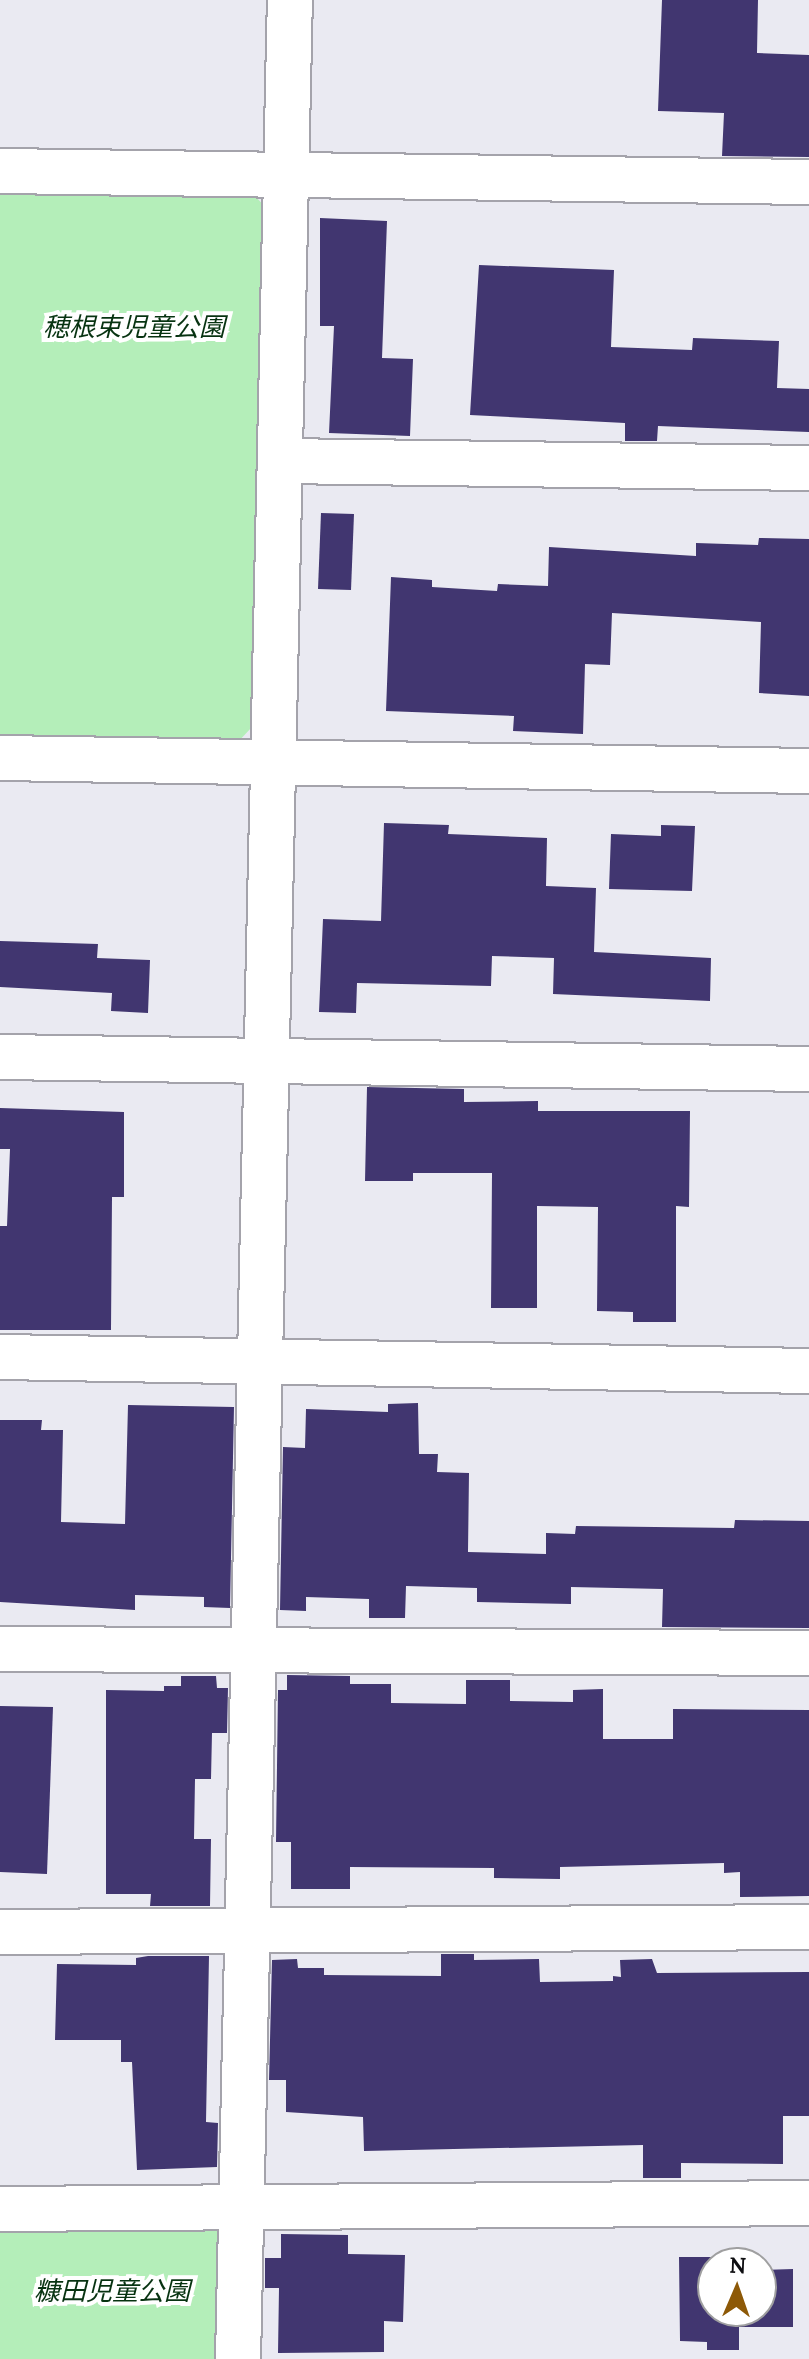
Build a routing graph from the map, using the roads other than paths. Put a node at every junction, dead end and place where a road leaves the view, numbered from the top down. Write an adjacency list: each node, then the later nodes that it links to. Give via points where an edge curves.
1 (290, 0): 3 (street)
2 (0, 171): 3 (street)
3 (287, 175): 4 (street); 5 (street)
4 (809, 182)
5 (280, 461): 6 (street); 8 (street)
6 (809, 468)
7 (0, 758): 8 (street)
8 (274, 762): 9 (street); 11 (street)
9 (809, 771)
10 (0, 1057): 11 (street)
11 (264, 1061): 12 (street); 14 (street)
12 (809, 1069)
13 (0, 1357): 14 (street)
14 (261, 1358): 15 (street); 17 (street)
15 (809, 1371)
16 (0, 1649): 17 (street)
17 (254, 1651): 18 (street); 20 (street)
18 (809, 1653)
19 (809, 1927): 20 (street)
20 (248, 1931): 21 (street); 23 (street)
21 (0, 1932)
22 (809, 2203): 23 (street)
23 (242, 2207): 24 (street); 25 (street)
24 (0, 2209)
25 (238, 2359)

